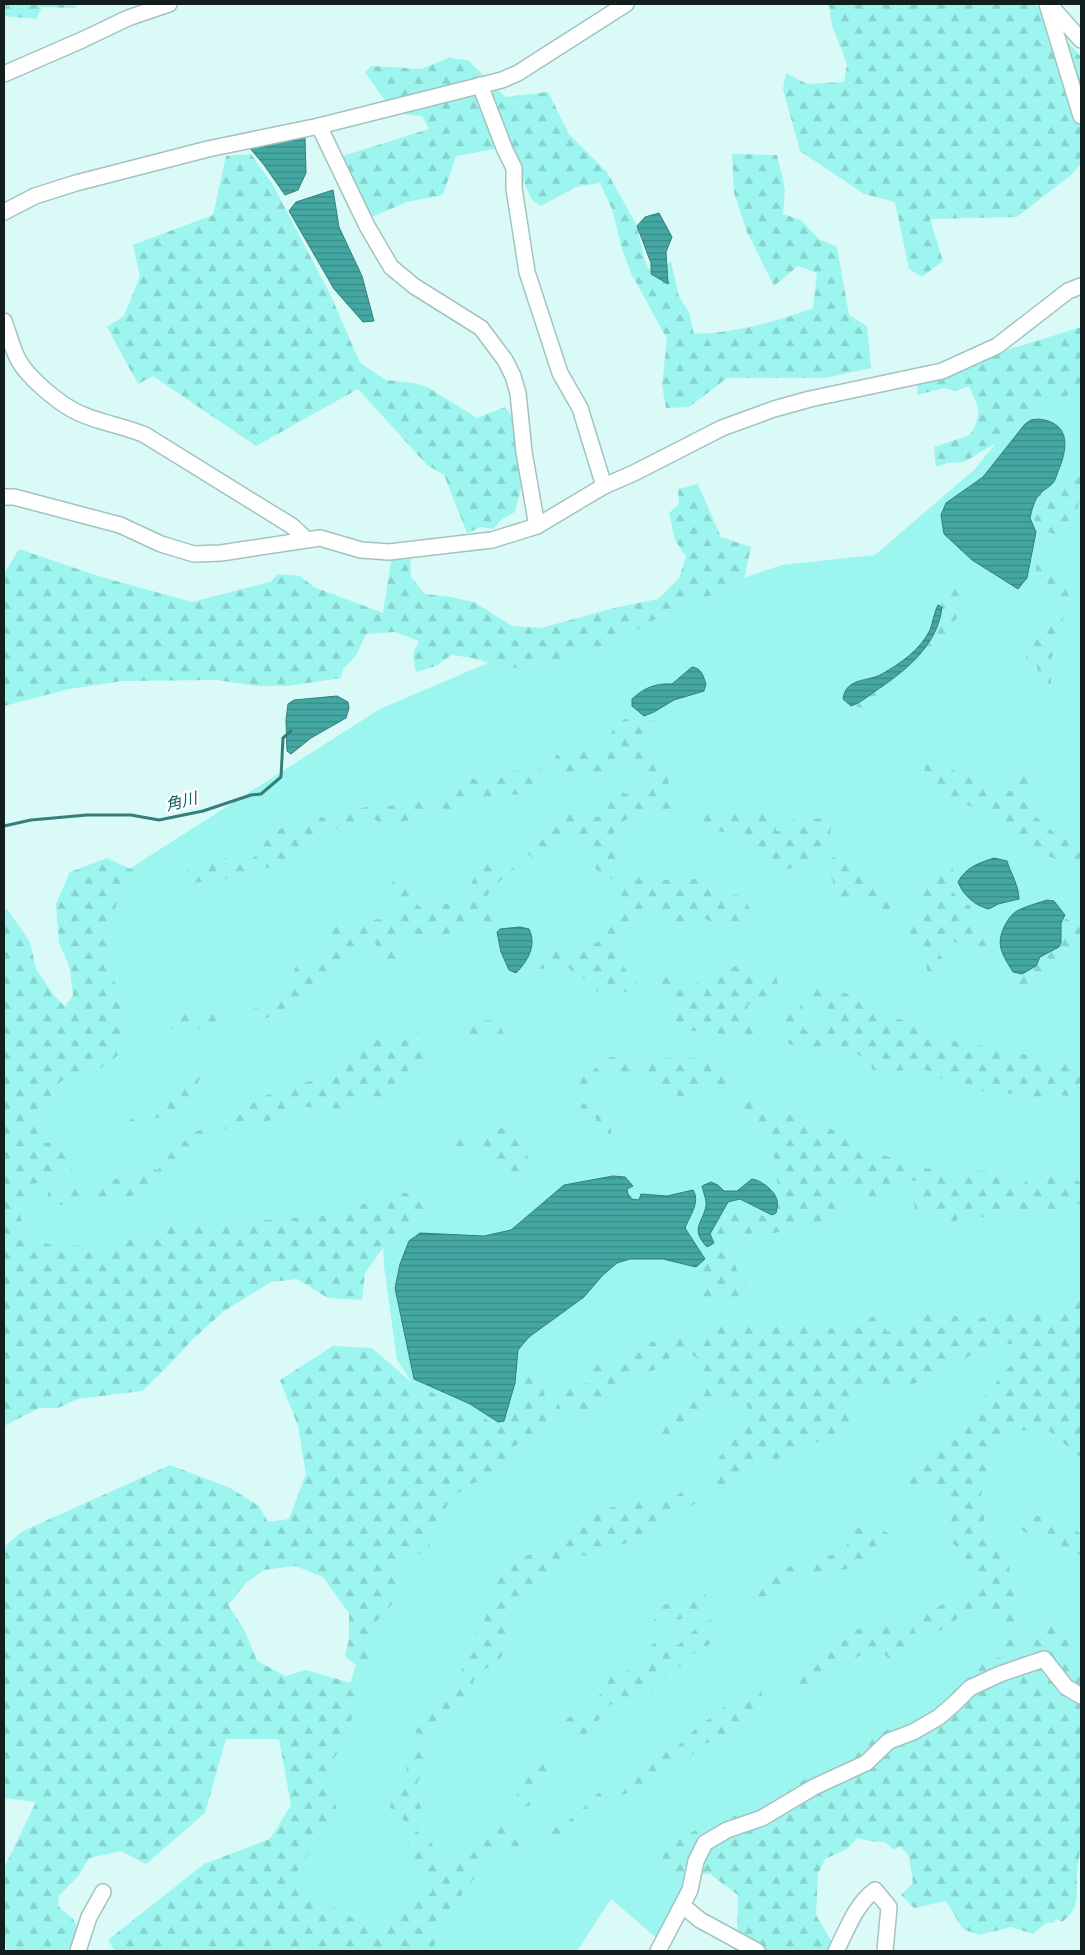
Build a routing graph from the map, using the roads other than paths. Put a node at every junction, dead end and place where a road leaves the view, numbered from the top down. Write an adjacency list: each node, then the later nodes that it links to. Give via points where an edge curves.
1 (169, 4): 5 (street, via 128,18)
2 (626, 4): 6 (street, via 518,73)
3 (1048, 4): 4 (street); 7 (street)
4 (1081, 40)
5 (4, 74)
6 (480, 85): 8 (street); 12 (street, via 514,168 527,272 560,373 580,408)
7 (1081, 116)
8 (319, 126): 9 (street, via 208,149 76,183 35,196); 14 (street, via 391,267 414,286 481,328 505,360 518,393)
9 (4, 212)
10 (1081, 286): 12 (street, via 1068,291 997,346 942,371 774,409 722,428)
11 (4, 321): 15 (street, via 19,362 56,399 73,410 146,435 292,526)
12 (604, 486): 14 (street)
13 (4, 497): 15 (street, via 120,525 161,544 194,554 221,553)
14 (537, 526): 15 (street, via 492,540 389,552 361,550 329,539)
15 (306, 539)
16 (1081, 1696): 18 (street, via 1066,1687 1044,1659 976,1684 938,1717 889,1741 866,1762 814,1787 762,1818 715,1835 705,1843 696,1861)
17 (102, 1892): 19 (street, via 89,1917)
18 (683, 1906): 20 (street); 21 (street, via 700,1920)
19 (78, 1951)
20 (658, 1951)
21 (757, 1951)
22 (836, 1951): 23 (street, via 859,1906 875,1890 889,1907)
23 (884, 1951)

